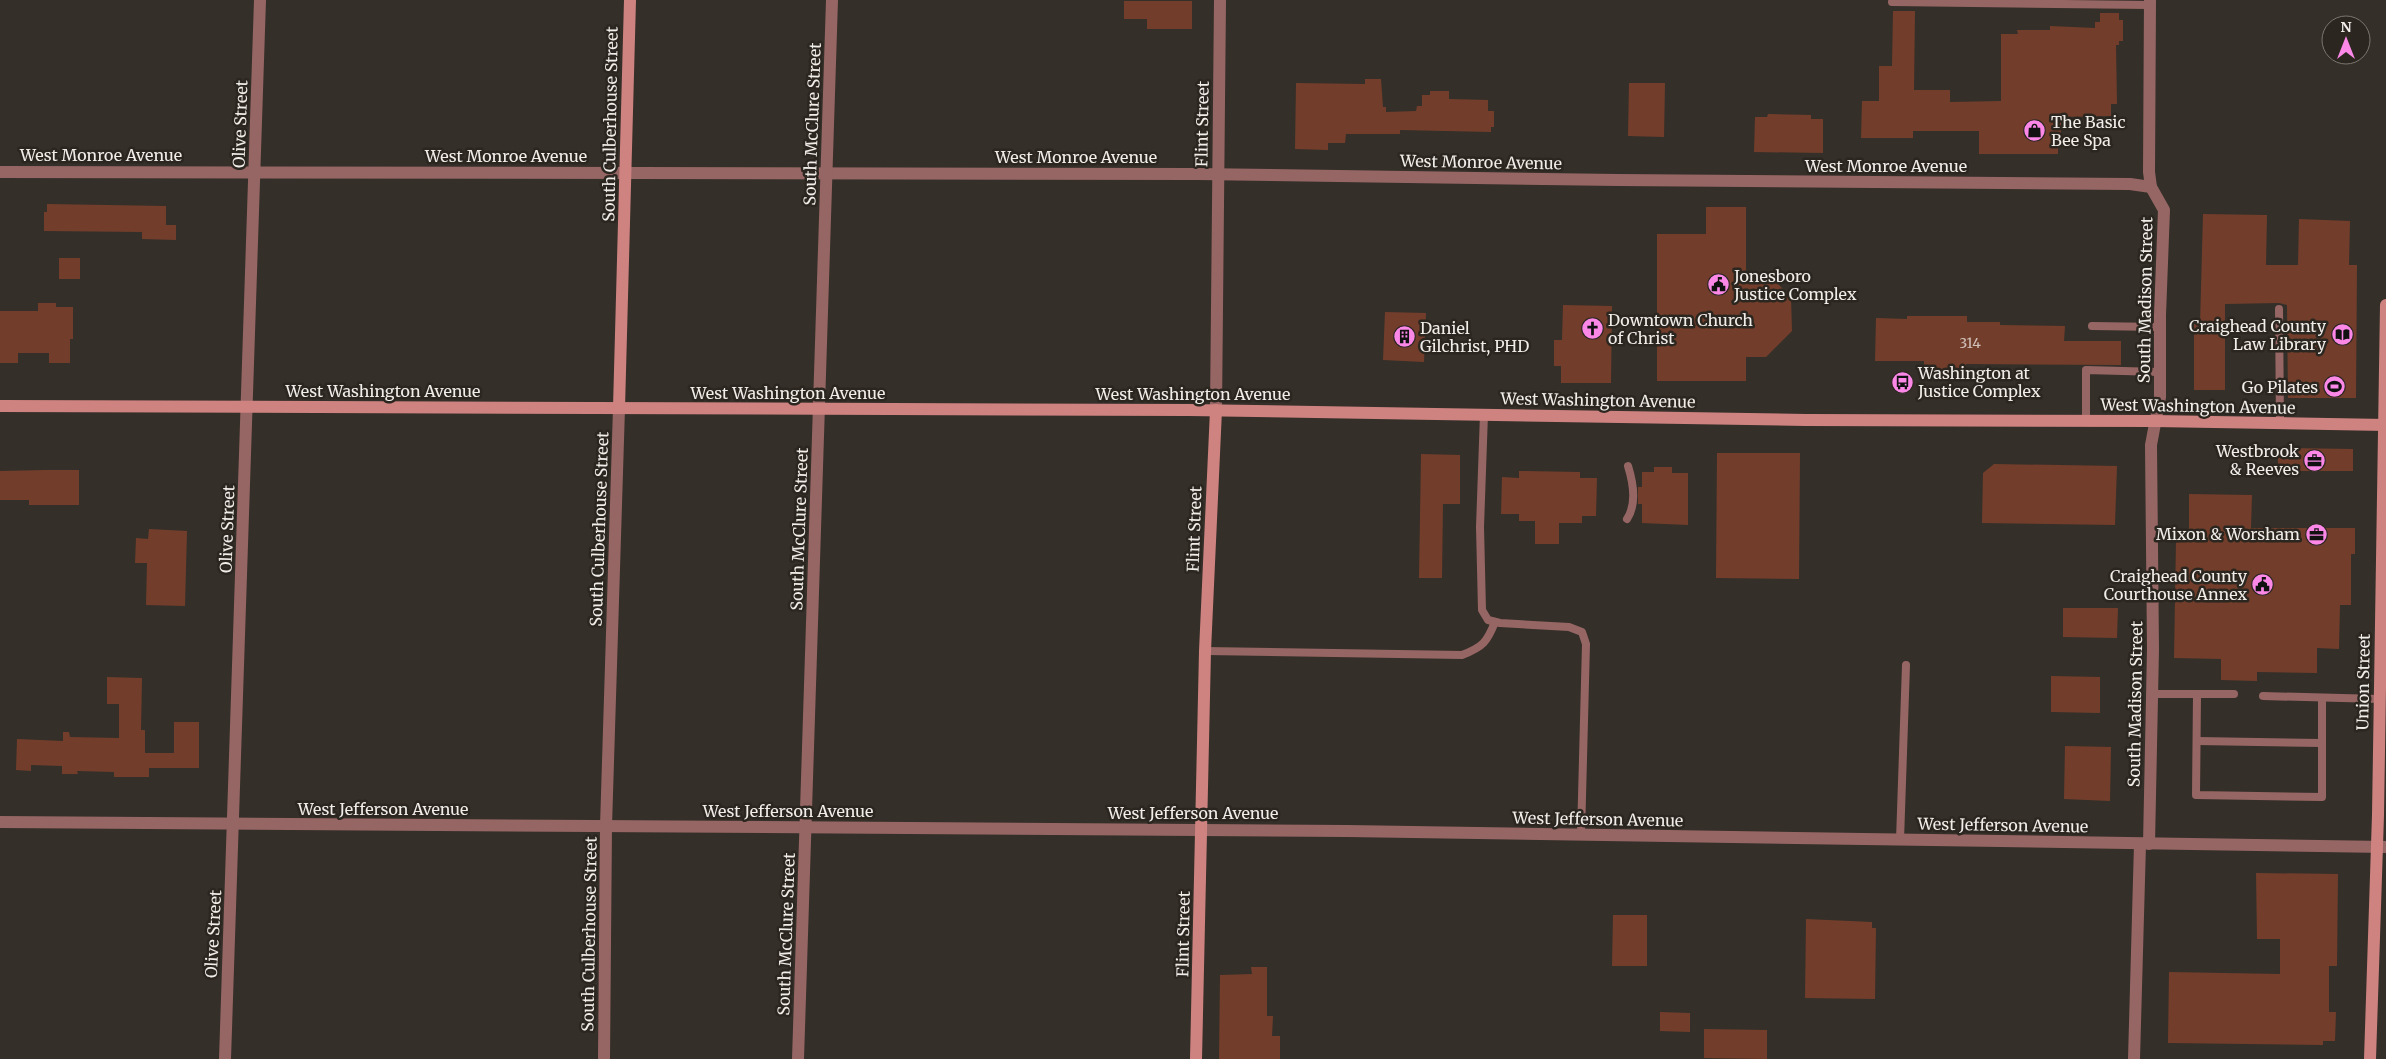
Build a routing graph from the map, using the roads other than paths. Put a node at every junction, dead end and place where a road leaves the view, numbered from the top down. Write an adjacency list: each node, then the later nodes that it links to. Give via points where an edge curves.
1 (260, 0): 8 (street, Olive Street)
2 (630, 0): 9 (street, South Culberhouse Street)
3 (832, 0): 10 (street, South McClure Street)
4 (1220, 0): 11 (street, Flint Street)
5 (1892, 2): 6 (lane)
6 (2150, 2): 12 (street, South Madison Street)
7 (0, 172): 8 (street, West Monroe Avenue)
8 (255, 172): 9 (street, West Monroe Avenue); 19 (street, Olive Street)
9 (625, 172): 10 (street, West Monroe Avenue); 20 (street, South Culberhouse Street)
10 (827, 173): 11 (street, West Monroe Avenue); 21 (street, South McClure Street)
11 (1217, 174): 12 (street, West Monroe Avenue, via 2130,184); 22 (street, Flint Street)
12 (2151, 187): 16 (street, South Madison Street, via 2164,210)
13 (2386, 305): 27 (street, Union Street)
14 (2279, 309): 26 (lane)
15 (2092, 326): 16 (lane)
16 (2160, 327): 17 (street, South Madison Street)
17 (2160, 372): 24 (lane, via 2086,370); 25 (street, South Madison Street, via 2160,397)
18 (0, 406): 19 (street, West Washington Avenue)
19 (247, 407): 20 (street, West Washington Avenue); 42 (street, Olive Street)
20 (619, 408): 21 (street, West Washington Avenue); 43 (street, South Culberhouse Street)
21 (818, 409): 22 (street, West Washington Avenue); 44 (street, South McClure Street)
22 (1216, 410): 23 (street, West Washington Avenue); 31 (street, Flint Street)
23 (1484, 414): 24 (street, West Washington Avenue); 30 (lane, via 1480,527 1482,610 1488,620)
24 (2086, 421): 25 (street, West Washington Avenue)
25 (2154, 421): 26 (street, West Washington Avenue); 33 (street, South Madison Street, via 2151,446)
26 (2280, 424): 27 (street, West Washington Avenue)
27 (2385, 425): 38 (street, Union Street)
28 (1628, 466): 29 (lane, via 1632,480 1632,511)
29 (1627, 519)
30 (1495, 622): 31 (lane, via 1479,648 1462,655); 46 (lane, via 1569,627 1582,632 1586,644)
31 (1205, 651): 45 (street, Flint Street)
32 (1906, 665): 47 (lane)
33 (2152, 694): 35 (lane); 48 (street, South Madison Street)
34 (2234, 694): 35 (lane)
35 (2197, 695): 39 (lane)
36 (2262, 696): 37 (lane)
37 (2322, 698): 38 (lane); 40 (lane)
38 (2379, 699): 49 (street, Union Street)
39 (2197, 741): 40 (lane); 40 (lane, via 2196,795 2322,797)
40 (2322, 743)
41 (0, 822): 42 (street, West Jefferson Avenue)
42 (234, 824): 43 (street, West Jefferson Avenue); 50 (street, Olive Street)
43 (606, 826): 44 (street, West Jefferson Avenue); 51 (street, South Culberhouse Street)
44 (807, 827): 45 (street, West Jefferson Avenue); 52 (street, South McClure Street)
45 (1202, 830): 46 (street, West Jefferson Avenue); 53 (street, Flint Street)
46 (1581, 835): 47 (street, West Jefferson Avenue)
47 (1900, 840): 48 (street, West Jefferson Avenue)
48 (2145, 844): 49 (street, West Jefferson Avenue); 54 (street, South Madison Street)
49 (2381, 847): 55 (street, Union Street)
50 (225, 1059)
51 (604, 1059)
52 (798, 1059)
53 (1196, 1059)
54 (2134, 1059)
55 (2370, 1059)

